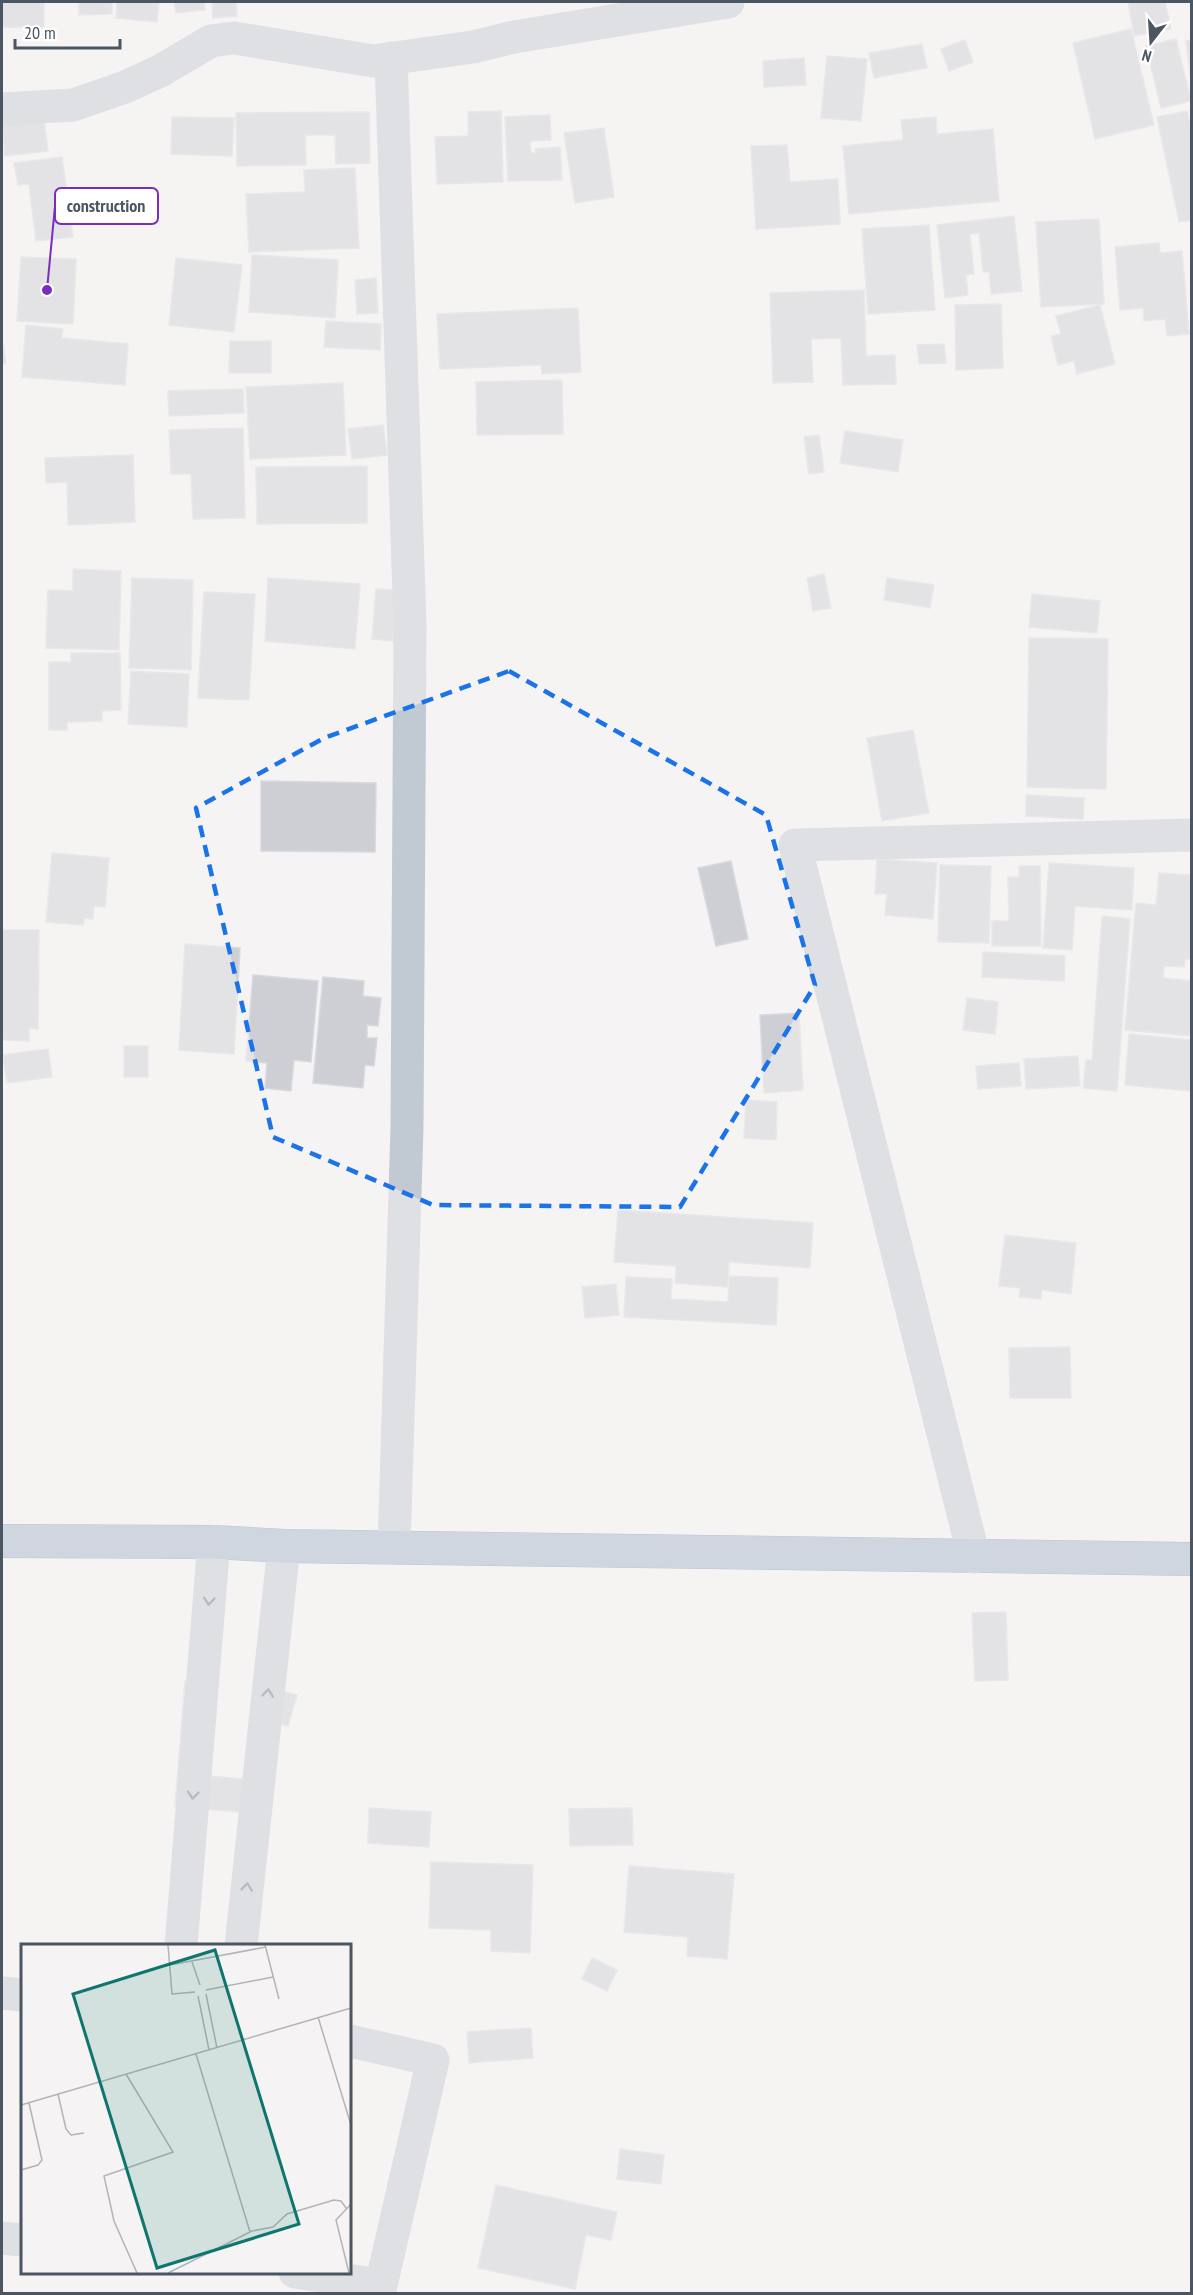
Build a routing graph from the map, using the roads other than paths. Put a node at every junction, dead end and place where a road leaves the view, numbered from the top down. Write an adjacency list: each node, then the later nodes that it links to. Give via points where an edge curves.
1 (728, 2): 2 (street)
2 (391, 58): 3 (street, via 373,61 234,38 211,41 160,71 72,105); 8 (street, via 410,625 407,1128)
3 (2, 108)
4 (1191, 836): 9 (street, via 795,845)
5 (2, 1541): 6 (highway)
6 (214, 1542): 7 (highway); 11 (street, one-way to 11)
7 (284, 1546): 8 (highway); 12 (street, one-way to 7)
8 (394, 1548): 9 (highway)
9 (974, 1557): 10 (highway)
10 (1191, 1559)
11 (181, 1944)
12 (241, 1944)
13 (2, 1993): 14 (street)
14 (21, 1995)
15 (351, 2041): 19 (street, via 433,2060)
16 (2, 2238): 17 (street)
17 (21, 2240)
18 (304, 2274): 19 (street)
19 (380, 2290)

